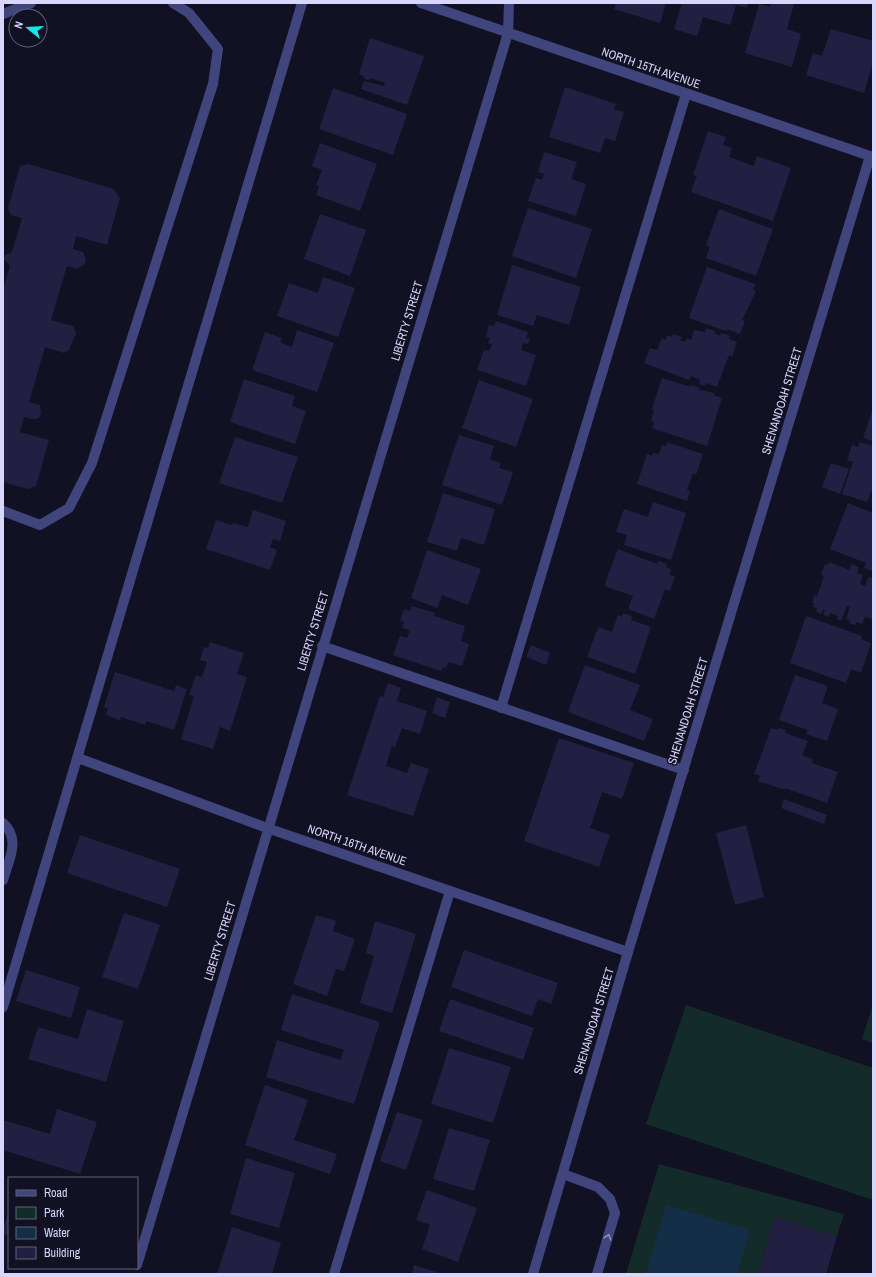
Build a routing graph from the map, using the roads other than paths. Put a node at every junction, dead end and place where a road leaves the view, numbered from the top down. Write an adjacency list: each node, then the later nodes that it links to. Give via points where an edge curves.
1 (31, 3): 6 (street)
2 (173, 3): 10 (street, via 189,13 218,49 213,84 92,463 69,508 40,526)
3 (302, 3): 13 (street)
4 (421, 3): 7 (street, NORTH 15TH AVENUE)
5 (509, 3): 7 (street, LIBERTY STREET)
6 (3, 14)
7 (508, 33): 8 (street, NORTH 15TH AVENUE); 11 (street, LIBERTY STREET)
8 (686, 94): 9 (street, NORTH 15TH AVENUE); 12 (street)
9 (871, 156): 14 (street, SHENANDOAH STREET)
10 (3, 511)
11 (322, 646): 12 (street); 16 (street, LIBERTY STREET)
12 (501, 708): 14 (street)
13 (78, 758): 16 (street, NORTH 16TH AVENUE); 20 (street)
14 (684, 770): 19 (street, SHENANDOAH STREET)
15 (3, 823): 17 (street, via 9,828 14,843)
16 (267, 828): 18 (street, NORTH 16TH AVENUE); 22 (street, LIBERTY STREET)
17 (3, 880)
18 (450, 891): 19 (street, NORTH 16TH AVENUE); 23 (street)
19 (628, 952): 21 (street, SHENANDOAH STREET)
20 (3, 1007)
21 (563, 1174): 24 (street, SHENANDOAH STREET); 25 (street, one-way to 21, via 615,1213 610,1199 598,1187)
22 (138, 1264)
23 (334, 1274)
24 (533, 1274)
25 (597, 1274)

